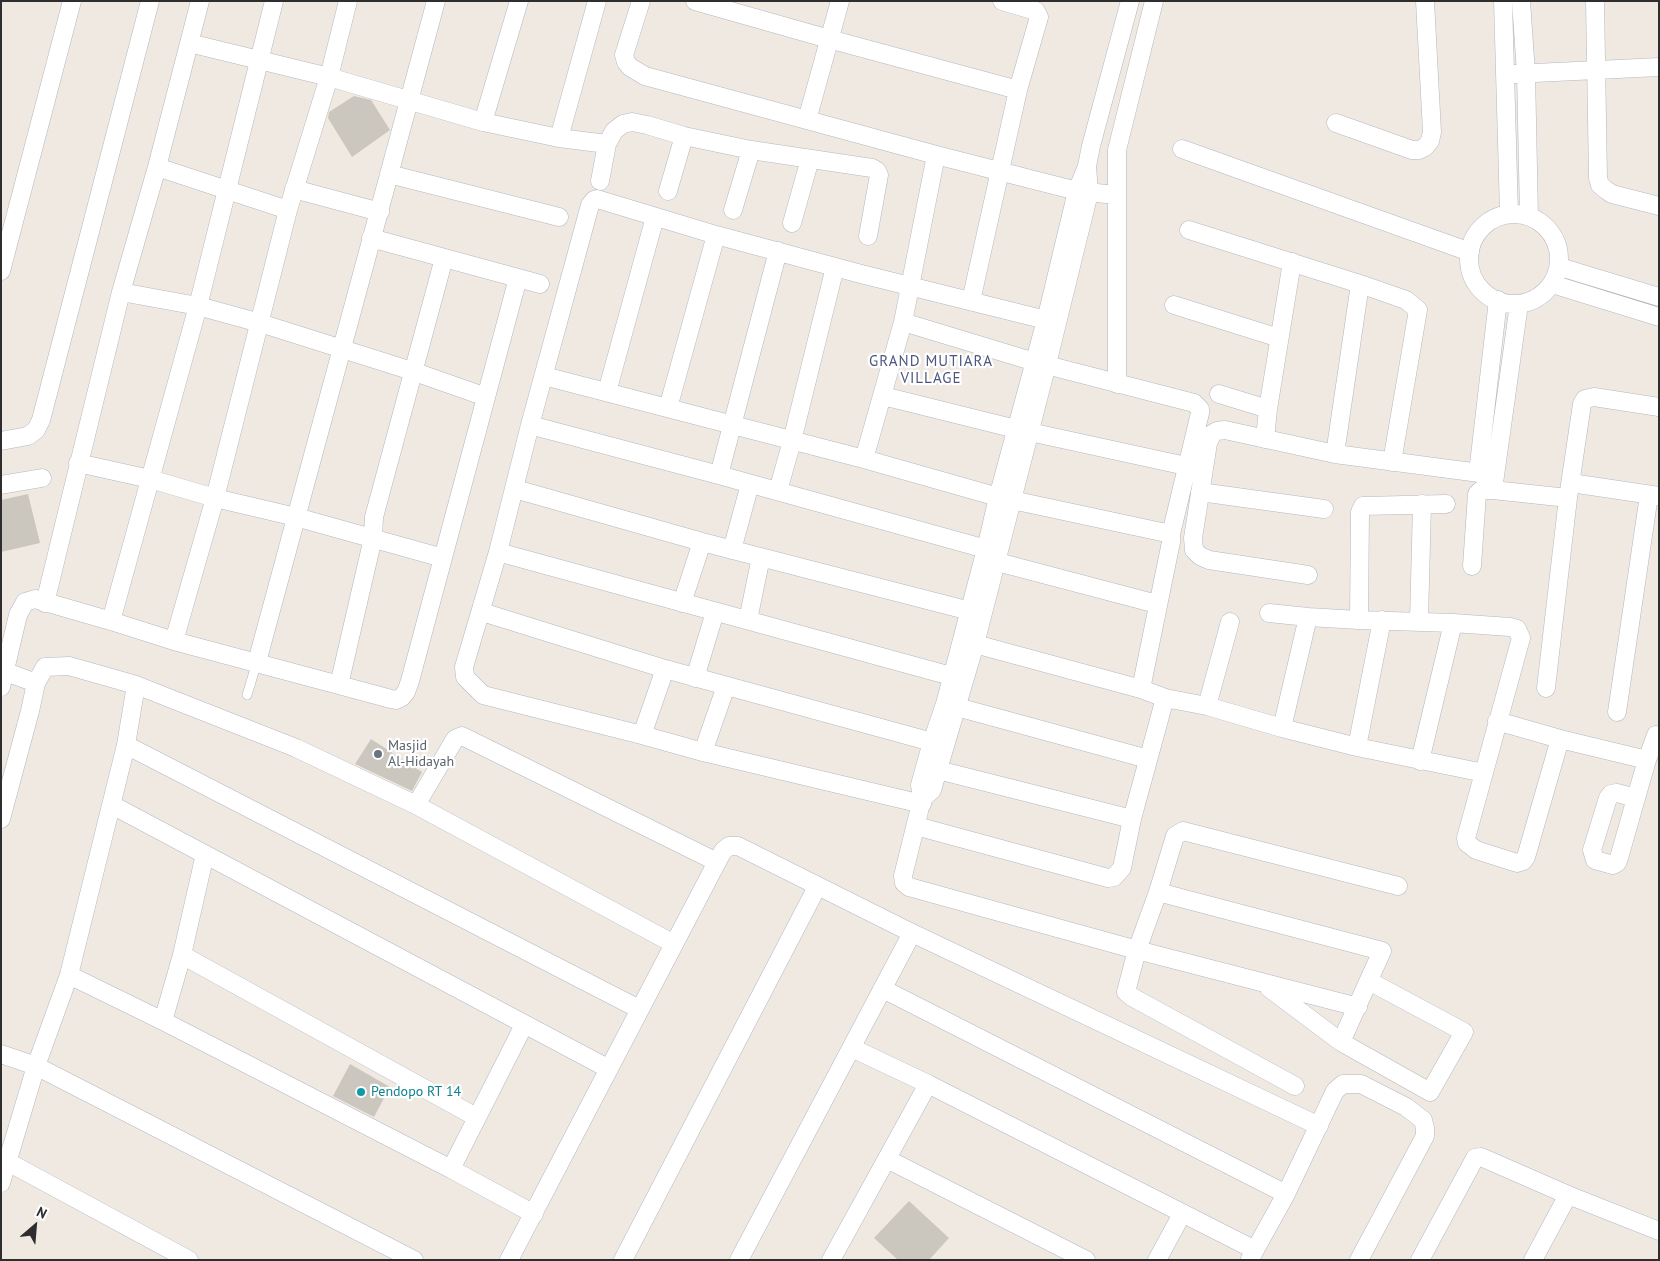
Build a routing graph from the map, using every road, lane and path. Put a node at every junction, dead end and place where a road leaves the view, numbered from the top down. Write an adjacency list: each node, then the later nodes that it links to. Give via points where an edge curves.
1 (72, 1): 69 (street)
2 (150, 1): 103 (street, via 41,420 28,436)
3 (200, 1): 20 (street)
4 (274, 1): 21 (street)
5 (348, 1): 26 (street)
6 (436, 1): 28 (street)
7 (519, 1): 30 (street)
8 (597, 1): 33 (street)
9 (641, 1): 29 (street, via 624,55 626,62 638,73)
10 (695, 1): 19 (street)
11 (840, 1): 19 (street)
12 (1002, 1): 27 (street, via 1036,11 1039,17)
13 (1130, 1): 35 (street)
14 (1154, 1): 38 (street)
15 (1425, 1): 31 (street, via 1430,141 1419,150 1412,150)
16 (1503, 1): 25 (street)
17 (1521, 1): 24 (street)
18 (1595, 1): 23 (street)
19 (829, 39): 27 (street); 29 (street)
20 (189, 43): 21 (street); 41 (street)
21 (258, 60): 26 (street); 46 (street)
22 (1659, 67): 23 (street)
23 (1596, 71): 24 (street); 50 (street, via 1600,185 1612,194)
24 (1526, 73): 25 (street); 55 (street)
25 (1506, 75): 54 (street)
26 (329, 77): 28 (street); 45 (street)
27 (1018, 90): 42 (street)
28 (409, 100): 30 (street); 43 (street)
29 (807, 120): 39 (street)
30 (483, 122): 33 (street)
31 (1336, 123)
32 (684, 136): 34 (street, via 632,122 614,130); 37 (street); 47 (street)
33 (559, 138): 34 (street)
34 (607, 144): 44 (street)
35 (1090, 146): 38 (street); 48 (street)
36 (1182, 149): 64 (street)
37 (751, 150): 40 (street); 52 (street)
38 (1117, 150): 49 (street)
39 (936, 155): 42 (street); 74 (street)
40 (810, 159): 58 (street); 61 (street, via 876,171 879,175)
41 (157, 167): 46 (street); 75 (street)
42 (1000, 171): 48 (street); 78 (street)
43 (389, 174): 53 (street); 56 (street)
44 (600, 181)
45 (294, 189): 51 (street); 53 (street)
46 (227, 190): 51 (street); 81 (street)
47 (668, 191)
48 (1083, 192): 49 (street); 83 (street); 88 (street)
49 (1116, 196): 91 (street)
50 (1659, 206)
51 (288, 210): 85 (street)
52 (733, 210)
53 (380, 212): 62 (street)
54 (1509, 214): 55 (street); 64 (street, via 1491,220 1477,233)
55 (1529, 216): 68 (street, via 1546,226 1557,243)
56 (559, 217)
57 (655, 217): 60 (street); 90 (street, via 597,199 592,202); 92 (street)
58 (792, 224)
59 (1188, 230): 66 (street)
60 (716, 235): 63 (street); 97 (street)
61 (868, 236)
62 (372, 238): 65 (street); 87 (street)
63 (778, 251): 67 (street); 100 (street)
64 (1470, 252): 77 (street, via 1470,267 1475,281 1485,293)
65 (444, 258): 70 (street); 89 (street)
66 (1292, 262): 72 (street); 86 (street)
67 (835, 267): 74 (street); 104 (street)
68 (1560, 267): 73 (street); 76 (street)
69 (1, 271)
70 (518, 278): 71 (street); 95 (street)
71 (540, 284)
72 (1360, 284): 105 (street); 107 (street, via 1406,300 1418,310)
73 (1552, 284): 79 (street, via 1540,296); 82 (street)
74 (910, 287): 78 (street); 84 (street)
75 (121, 292): 81 (street); 108 (street)
76 (1659, 297)
77 (1498, 300): 79 (street); 110 (street)
78 (971, 301): 83 (street)
79 (1520, 304): 114 (street)
80 (1174, 305): 86 (street)
81 (198, 306): 85 (street); 113 (street)
82 (1659, 317)
83 (1046, 320): 88 (street)
84 (903, 322): 88 (street); 94 (street)
85 (260, 323): 87 (street); 122 (street)
86 (1279, 338): 98 (street)
87 (342, 350): 89 (street); 127 (street)
88 (1041, 363): 91 (street); 101 (street)
89 (412, 371): 95 (street); 129 (street, via 374,517)
90 (544, 376): 92 (street); 99 (street)
91 (1117, 384): 109 (street, via 1197,406 1200,413)
92 (607, 392): 97 (street)
93 (1219, 394): 98 (street)
94 (883, 396): 101 (street); 106 (street)
95 (486, 398): 135 (street)
96 (1659, 407): 119 (street, via 1585,399)
97 (668, 408): 100 (street)
98 (1268, 409): 102 (street)
99 (530, 425): 111 (street); 117 (street)
100 (732, 425): 104 (street); 111 (street)
101 (1023, 430): 109 (street); 123 (street)
102 (1265, 439): 105 (street); 120 (street, via 1225,430 1212,434)
103 (1, 441)
104 (792, 441): 106 (street); 118 (street)
105 (1335, 454): 107 (street)
106 (864, 459): 123 (street)
107 (1392, 462): 110 (street)
108 (78, 463): 113 (street); 138 (street)
109 (1186, 466): 128 (street)
110 (1478, 473): 114 (street)
111 (719, 475): 115 (street)
112 (42, 478): 116 (street)
113 (150, 479): 122 (street); 149 (street)
114 (1494, 482): 119 (street); 136 (street, via 1477,494)
115 (750, 484): 118 (street); 131 (street)
116 (1, 485)
117 (515, 489): 130 (street); 132 (street)
118 (778, 491): 133 (street)
119 (1570, 491): 121 (street); 164 (street)
120 (1200, 492): 126 (street); 137 (street, via 1194,538 1194,550 1200,556)
121 (1654, 495): 170 (street)
122 (215, 498): 127 (street); 153 (street)
123 (1005, 498): 128 (street); 133 (street)
124 (1422, 504): 125 (street); 147 (street, via 1366,505 1361,509); 150 (street)
125 (1446, 504)
126 (1324, 509)
127 (296, 518): 129 (street); 155 (street)
128 (1171, 534): 140 (street)
129 (373, 538): 135 (street); 162 (street)
130 (702, 542): 131 (street); 139 (street)
131 (732, 550): 134 (street)
132 (498, 552): 139 (street); 142 (street)
133 (989, 556): 140 (street); 141 (street); 154 (street)
134 (761, 557): 141 (street); 146 (street)
135 (443, 558): 162 (street, via 410,681 402,698 391,699)
136 (1472, 566)
137 (1308, 575)
138 (45, 603): 149 (street); 158 (street, via 35,599 25,602 18,615)
139 (682, 603): 143 (street)
140 (1157, 604): 165 (street)
141 (970, 611): 154 (street)
142 (482, 612): 156 (street); 173 (street, via 464,667 465,677 483,695)
143 (715, 612): 146 (street); 159 (street)
144 (1269, 613): 145 (street)
145 (1308, 617): 147 (street); 172 (street)
146 (748, 620): 157 (street)
147 (1359, 620): 148 (street)
148 (1382, 620): 150 (street); 178 (street)
149 (111, 621): 153 (street)
150 (1419, 621): 152 (street)
151 (1230, 622): 169 (street)
152 (1453, 623): 171 (street, via 1510,627 1520,634); 182 (street)
153 (174, 641): 155 (street)
154 (968, 642): 157 (street); 165 (street); 168 (street)
155 (257, 662): 162 (street); 166 (lane)
156 (665, 670): 159 (street); 173 (street)
157 (951, 676): 168 (street)
158 (3, 677): 160 (street)
159 (695, 678): 163 (street)
160 (36, 683): 161 (street, via 45,667 69,666); 189 (street)
161 (136, 685): 177 (street); 188 (street, via 296,748)
162 (339, 685)
163 (726, 686): 176 (street); 179 (street)
164 (1546, 688)
165 (1141, 689): 167 (street)
166 (247, 695)
167 (1165, 698): 169 (street); 180 (street)
168 (951, 705): 176 (street); 180 (street); 183 (street)
169 (1207, 706): 172 (street)
170 (1616, 712)
171 (1497, 721): 175 (street); 184 (street)
172 (1282, 728): 178 (street)
173 (642, 735): 179 (street)
174 (1656, 735): 181 (street)
175 (1560, 739): 181 (street); 184 (street, via 1523,861 1517,863 1476,850 1467,843)
176 (932, 742): 183 (street)
177 (126, 745): 187 (street); 206 (street)
178 (1357, 747): 182 (street)
179 (703, 752): 186 (street)
180 (1148, 759): 190 (street)
181 (1647, 760): 185 (street)
182 (1420, 761): 184 (street)
183 (931, 769): 186 (street, via 920,785); 190 (street)
184 (1484, 773)
185 (1636, 798)
186 (922, 801): 191 (street)
187 (112, 805): 192 (street); 201 (street)
188 (416, 805): 193 (street, via 455,739 462,736); 198 (street)
189 (1, 819)
190 (1132, 819): 191 (street, via 1122,868 1114,877 1108,878)
191 (916, 826): 199 (street, via 903,876 908,887)
192 (205, 854): 200 (street); 208 (street)
193 (717, 862): 195 (street, via 729,846 738,846); 198 (street)
194 (1398, 886): 196 (street, via 1183,831 1175,836)
195 (817, 887): 197 (street); 233 (street)
196 (1158, 892): 199 (street); 202 (street, via 1382,951)
197 (912, 934): 204 (street); 217 (street)
198 (674, 944): 206 (street)
199 (1137, 950): 203 (street); 215 (street, via 1126,992)
200 (182, 954): 207 (street); 216 (street)
201 (69, 975): 207 (street); 212 (street)
202 (1369, 981): 205 (street); 209 (street, via 1464,1032 1430,1092)
203 (1261, 982): 205 (street); 209 (street)
204 (883, 989): 210 (street); 222 (street)
205 (1358, 1007): 209 (street)
206 (639, 1009): 213 (street)
207 (163, 1021): 220 (street)
208 (524, 1025): 213 (street); 216 (street)
209 (1341, 1042)
210 (852, 1048): 214 (street); 234 (street)
211 (1, 1054): 212 (street)
212 (36, 1066): 219 (street); 231 (street)
213 (609, 1069): 224 (street)
214 (928, 1084): 218 (street); 225 (street)
215 (1295, 1086)
216 (476, 1116): 220 (street)
217 (1319, 1126): 222 (street); 237 (street, via 1335,1092 1344,1084 1360,1084 1423,1120 1424,1136)
218 (887, 1159): 229 (street); 235 (street)
219 (8, 1162): 221 (street); 230 (street)
220 (451, 1169): 224 (street)
221 (1, 1183)
222 (1286, 1194): 227 (street)
223 (1568, 1195): 226 (street); 228 (street); 238 (street, via 1481,1157 1475,1158)
224 (534, 1214): 232 (street)
225 (1182, 1214): 227 (street); 236 (street)
226 (1659, 1231)
227 (1252, 1255)
228 (1538, 1258)
229 (835, 1259)
230 (189, 1260)
231 (414, 1260)
232 (509, 1260)
233 (623, 1260)
234 (739, 1260)
235 (1086, 1260)
236 (1157, 1260)
237 (1359, 1260)
238 (1420, 1260)

